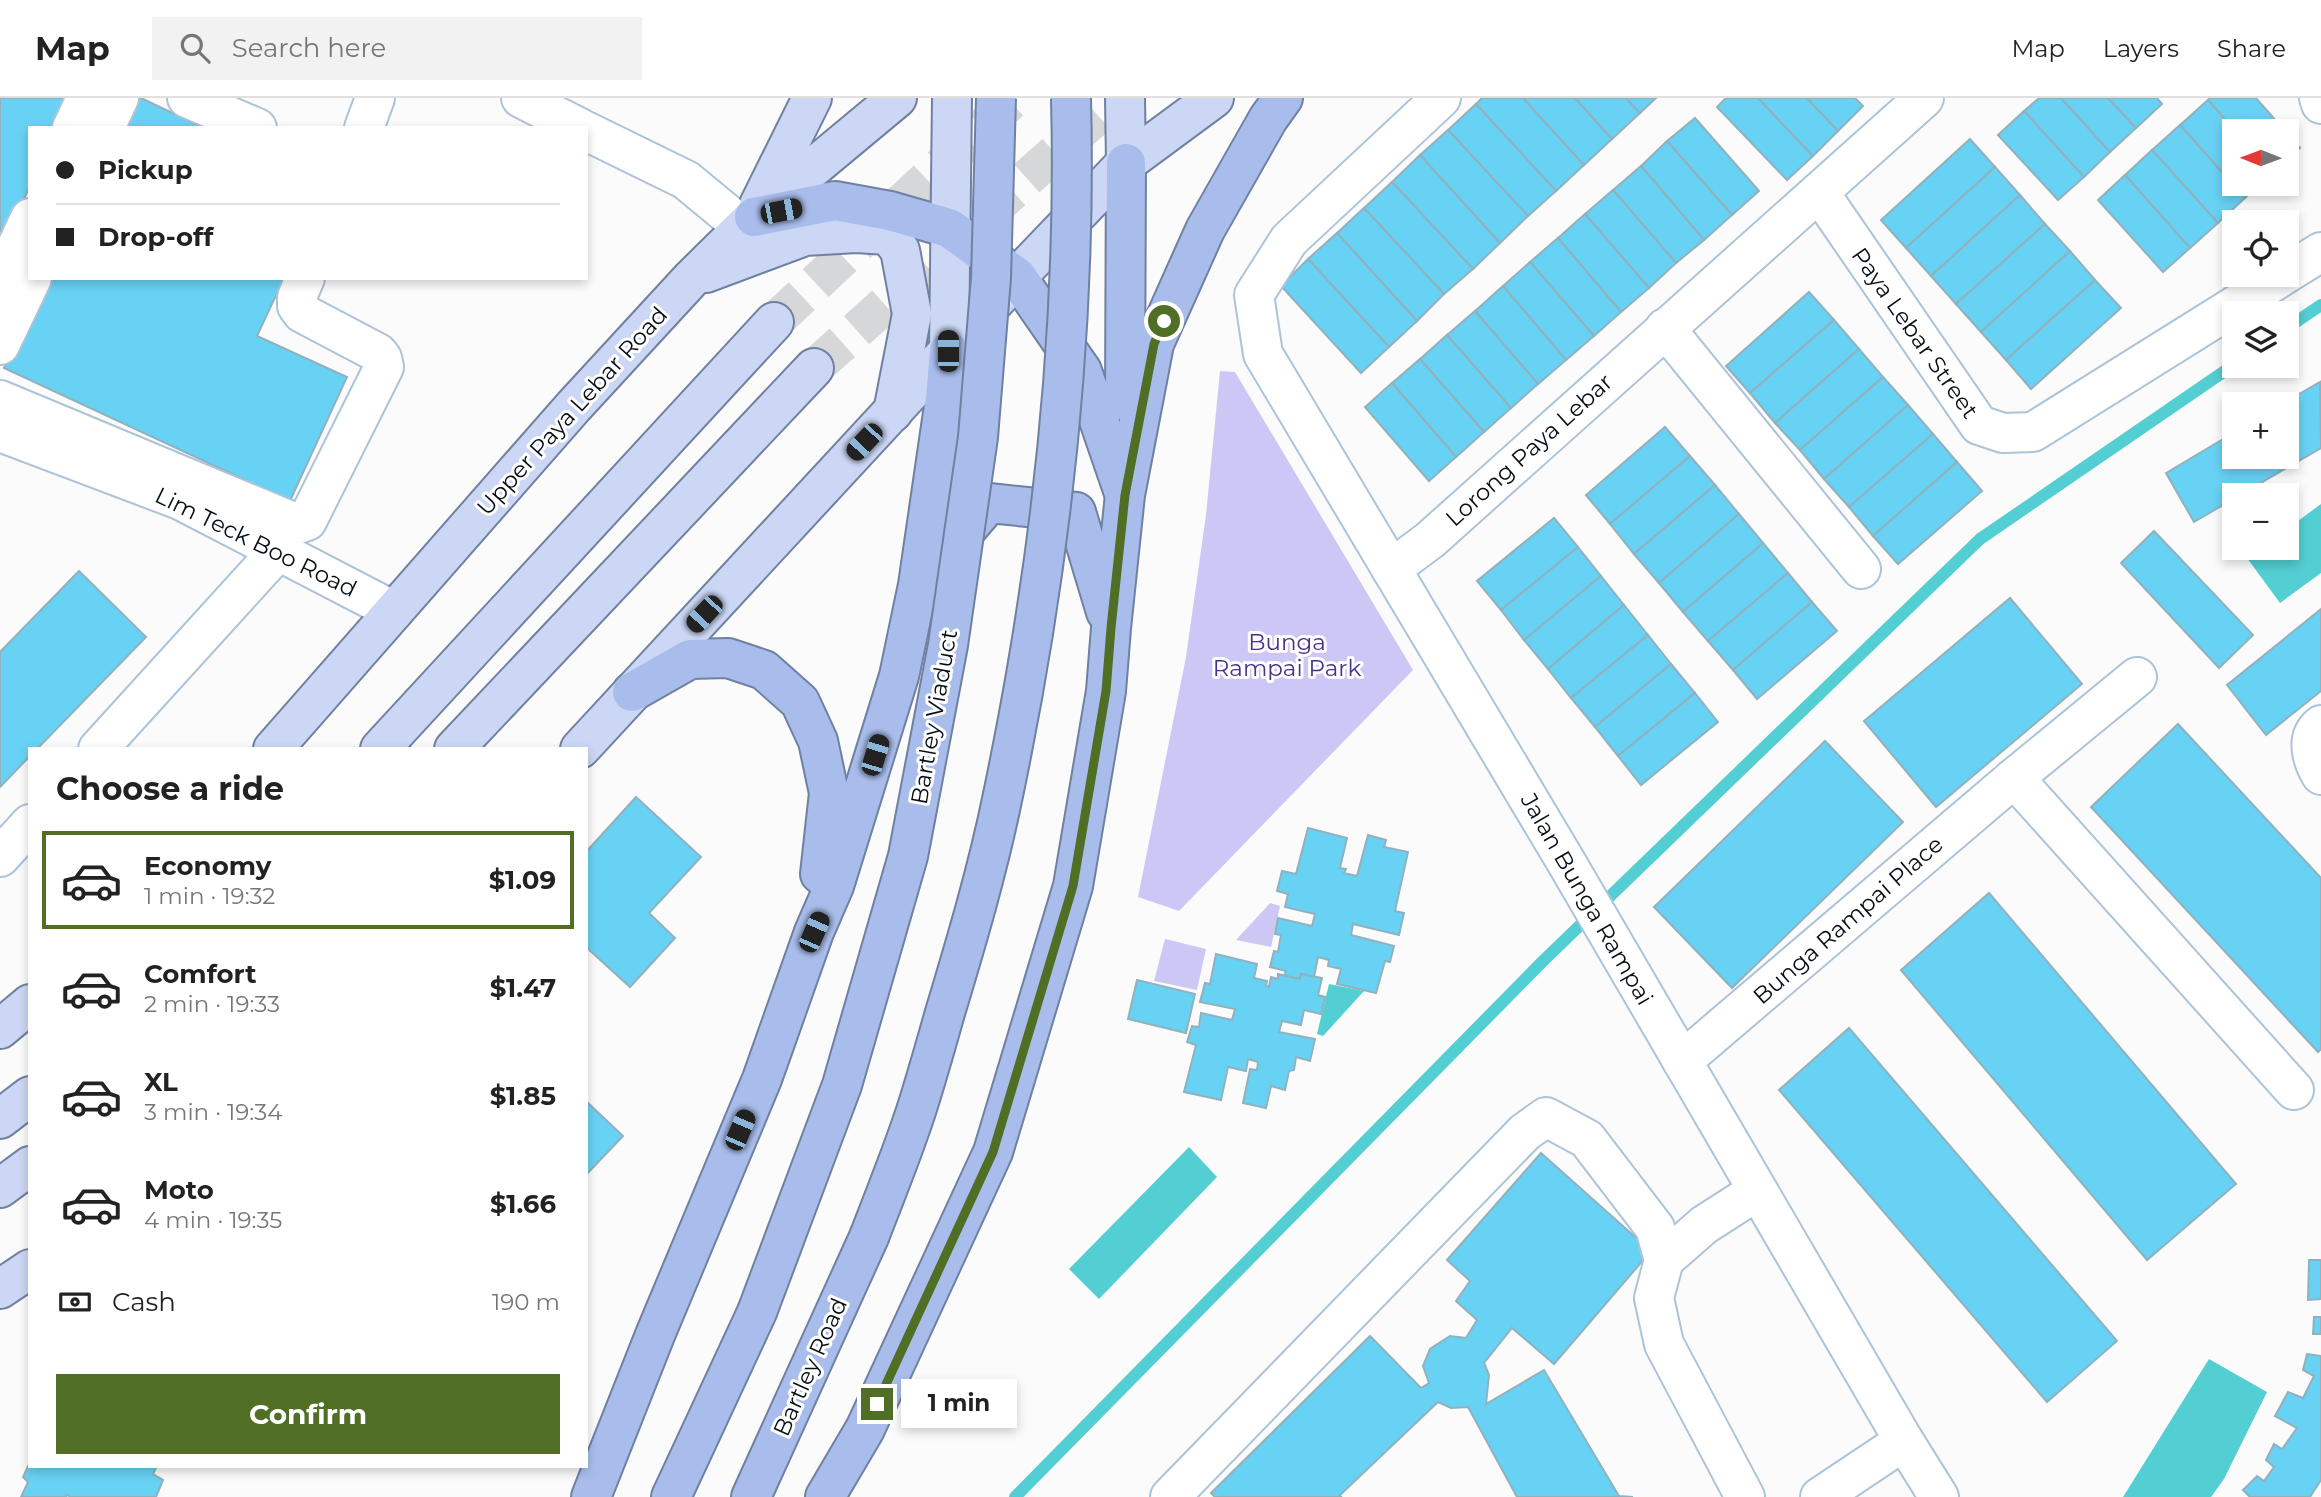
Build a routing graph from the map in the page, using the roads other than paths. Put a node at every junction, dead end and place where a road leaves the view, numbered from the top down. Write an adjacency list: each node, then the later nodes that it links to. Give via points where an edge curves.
1 (86, 98): 18 (street)
2 (119, 98): 19 (street)
3 (187, 98): 20 (street)
4 (375, 98): 21 (street)
5 (521, 98): 22 (street)
6 (811, 98): 26 (main road)
7 (897, 98): 26 (main road, Upper Paya Lebar Road)
8 (952, 98): 28 (main road)
9 (996, 98): 79 (highway, Bartley Viaduct, bridge, via 990,278 978,437 948,645 908,856 842,1084 757,1312)
10 (1071, 98): 80 (highway, Bartley Road, bridge, via 1070,305 1056,468 1031,652 1003,798 916,1111 869,1237)
11 (1125, 98): 24 (main road)
12 (1214, 98): 24 (main road)
13 (1283, 98): 45 (highway, via 1205,230 1154,344)
14 (1441, 98): 47 (street, Jalan Bunga Rampai, via 1289,240 1254,295 1263,354)
15 (1924, 98): 25 (street, Lorong Paya Lebar)
16 (2319, 98): 17 (street)
17 (2321, 104)
18 (73, 126)
19 (106, 126)
20 (252, 126)
21 (365, 126)
22 (576, 126)
23 (588, 132): 26 (street, via 686,180)
24 (1126, 163): 31 (main road); 45 (highway)
25 (1819, 192): 36 (street, Paya Lebar Street, via 1979,425 2003,433 2033,432); 38 (street, Lorong Paya Lebar)
26 (748, 222): 28 (highway, via 835,201); 32 (main road, Upper Paya Lebar Road)
27 (28, 223): 35 (street)
28 (949, 228): 31 (highway); 40 (main road)
29 (2321, 252): 30 (street, Paya Lebar Street)
30 (2299, 266)
31 (1017, 276): 40 (main road); 45 (highway, via 1082,371)
32 (691, 279): 43 (main road, via 805,236 888,235 901,250 912,314); 50 (main road, Upper Paya Lebar Road)
33 (31, 280): 39 (street)
34 (303, 280): 42 (street, via 297,297 302,313 378,353 384,367 303,524)
35 (0, 282)
36 (2265, 287)
37 (774, 322): 57 (main road)
38 (1665, 328): 47 (street, Lorong Paya Lebar, via 1430,540); 48 (street)
39 (0, 345)
40 (948, 351): 43 (main road); 49 (highway)
41 (814, 368): 58 (main road)
42 (0, 400)
43 (893, 412): 53 (main road)
44 (0, 432): 46 (street, Lim Teck Boo Road, via 180,500)
45 (1125, 495): 51 (highway)
46 (278, 551): 50 (street, Lim Teck Boo Road); 55 (street)
47 (1391, 569): 67 (street, Jalan Bunga Rampai)
48 (1861, 569)
49 (918, 585): 51 (highway, via 989,503 1076,512); 64 (highway, via 899,676 834,886)
50 (394, 611): 56 (main road, Upper Paya Lebar Road)
51 (1111, 628): 81 (highway, via 1106,691 1073,886 993,1152 865,1429)
52 (2137, 677): 61 (street, Bunga Rampai Place)
53 (632, 692): 59 (main road); 64 (highway, via 690,659 728,658 764,670 800,702 818,741 829,793)
54 (2321, 725): 60 (street, via 2311,744)
55 (100, 747)
56 (275, 747)
57 (382, 747)
58 (456, 747)
59 (582, 747)
60 (2321, 775)
61 (2014, 778): 67 (street, Bunga Rampai Place); 68 (street)
62 (28, 826): 63 (street)
63 (0, 857)
64 (814, 932): 78 (highway, via 762,1079)
65 (28, 1006): 66 (main road)
66 (0, 1029)
67 (1682, 1062): 73 (street, Jalan Bunga Rampai)
68 (2294, 1090)
69 (28, 1098): 70 (main road)
70 (0, 1119)
71 (28, 1167): 72 (main road)
72 (0, 1188)
73 (1757, 1191): 74 (street, via 1704,1225); 77 (street, Jalan Bunga Rampai)
74 (1664, 1260): 82 (street, via 1655,1228 1587,1139 1546,1117 1525,1132); 83 (street, via 1654,1298 1664,1344)
75 (28, 1270): 76 (main road)
76 (0, 1289)
77 (1903, 1441): 84 (street); 85 (street, Jalan Bunga Rampai)
78 (592, 1497)
79 (671, 1497)
80 (751, 1497)
81 (825, 1497)
82 (1170, 1497)
83 (1745, 1497)
84 (1820, 1497)
85 (1939, 1497)

